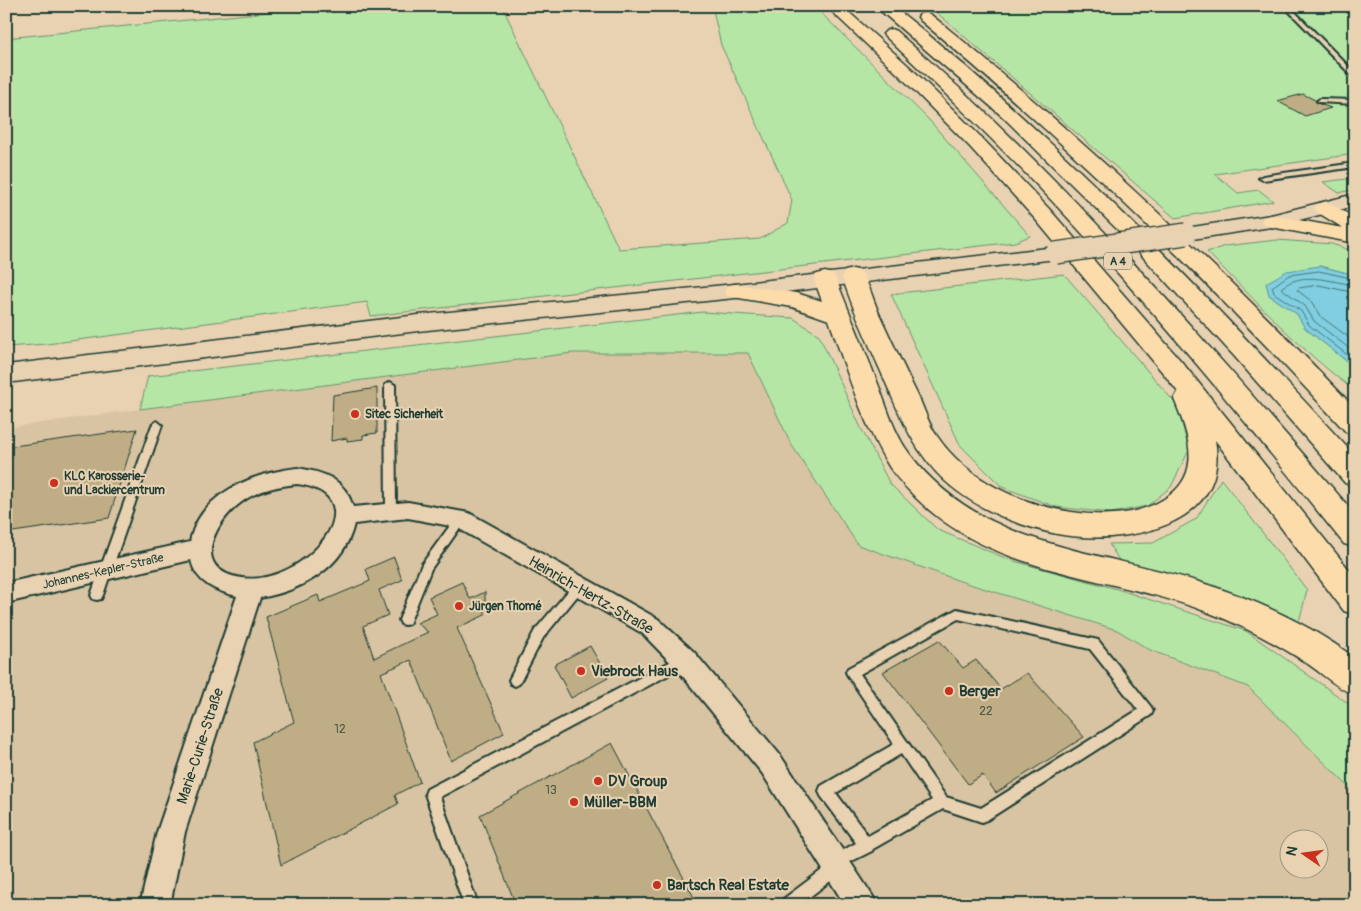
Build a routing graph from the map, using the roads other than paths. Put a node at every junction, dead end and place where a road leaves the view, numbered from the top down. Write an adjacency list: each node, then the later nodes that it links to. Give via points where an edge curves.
1 (833, 6): 20 (highway, via 971,138 1094,274)
2 (860, 6): 30 (highway, A 4, via 967,102 1048,184 1242,400)
3 (882, 6): 26 (highway, A 4, via 972,81 1132,233 1235,340)
4 (1286, 6): 6 (lane)
5 (917, 10): 19 (highway, via 1008,85 1126,191)
6 (1355, 77)
7 (1320, 100): 8 (lane)
8 (1355, 102)
9 (1355, 164): 10 (lane)
10 (1263, 178)
11 (1355, 200): 12 (main road)
12 (1318, 209): 13 (main road); 14 (highway)
13 (1271, 221): 14 (highway); 15 (main road, bridge, via 1056,253)
14 (1353, 234)
15 (853, 276): 16 (main road); 20 (highway, via 925,440 938,458 970,486 1023,512 1100,527 1125,527 1166,513 1189,498 1203,465 1203,446 1199,427)
16 (825, 279): 17 (main road); 18 (highway)
17 (735, 291): 18 (highway, via 796,300); 21 (main road, via 418,323)
18 (840, 316): 40 (highway, via 882,427 898,458 927,493 953,514 995,538 1026,550 1237,609 1314,650)
19 (1281, 344): 23 (highway); 25 (highway)
20 (1168, 362): 37 (highway)
21 (6, 374)
22 (390, 385): 27 (lane)
23 (1355, 403)
24 (157, 425): 32 (lane)
25 (1355, 425)
26 (1355, 475)
27 (391, 511): 28 (street, Heinrich-Hertz-Straße); 29 (street, Heinrich-Hertz-Straße, via 408,510)
28 (345, 516): 31 (street, via 342,500 332,487 316,479 297,476 275,478 232,497 203,530); 34 (street, via 341,533 316,564 274,586)
29 (462, 518): 33 (street, Heinrich-Hertz-Straße); 38 (lane, via 426,567)
30 (1355, 535)
31 (199, 549): 32 (street, Johannes-Kepler-Straße); 34 (street, via 202,565 213,578 230,586)
32 (104, 572): 35 (street, Johannes-Kepler-Straße); 36 (lane)
33 (579, 586): 39 (street, Heinrich-Hertz-Straße, via 650,626); 41 (lane, via 539,634)
34 (251, 589): 46 (street, Marie-Curie-Straße, via 171,832)
35 (6, 593)
36 (97, 595)
37 (1355, 601)
38 (405, 620)
39 (685, 660): 45 (street, Heinrich-Hertz-Straße, via 771,764); 47 (lane, via 432,794)
40 (1355, 679)
41 (515, 680)
42 (903, 746): 43 (lane); 43 (lane, via 852,672 957,614 1094,644 1146,711 982,815); 44 (lane, via 826,790)
43 (942, 802): 44 (lane)
44 (867, 846): 45 (lane)
45 (837, 864): 48 (lane); 49 (street, Heinrich-Hertz-Straße)
46 (155, 905)
47 (471, 905)
48 (787, 905)
49 (862, 905)

